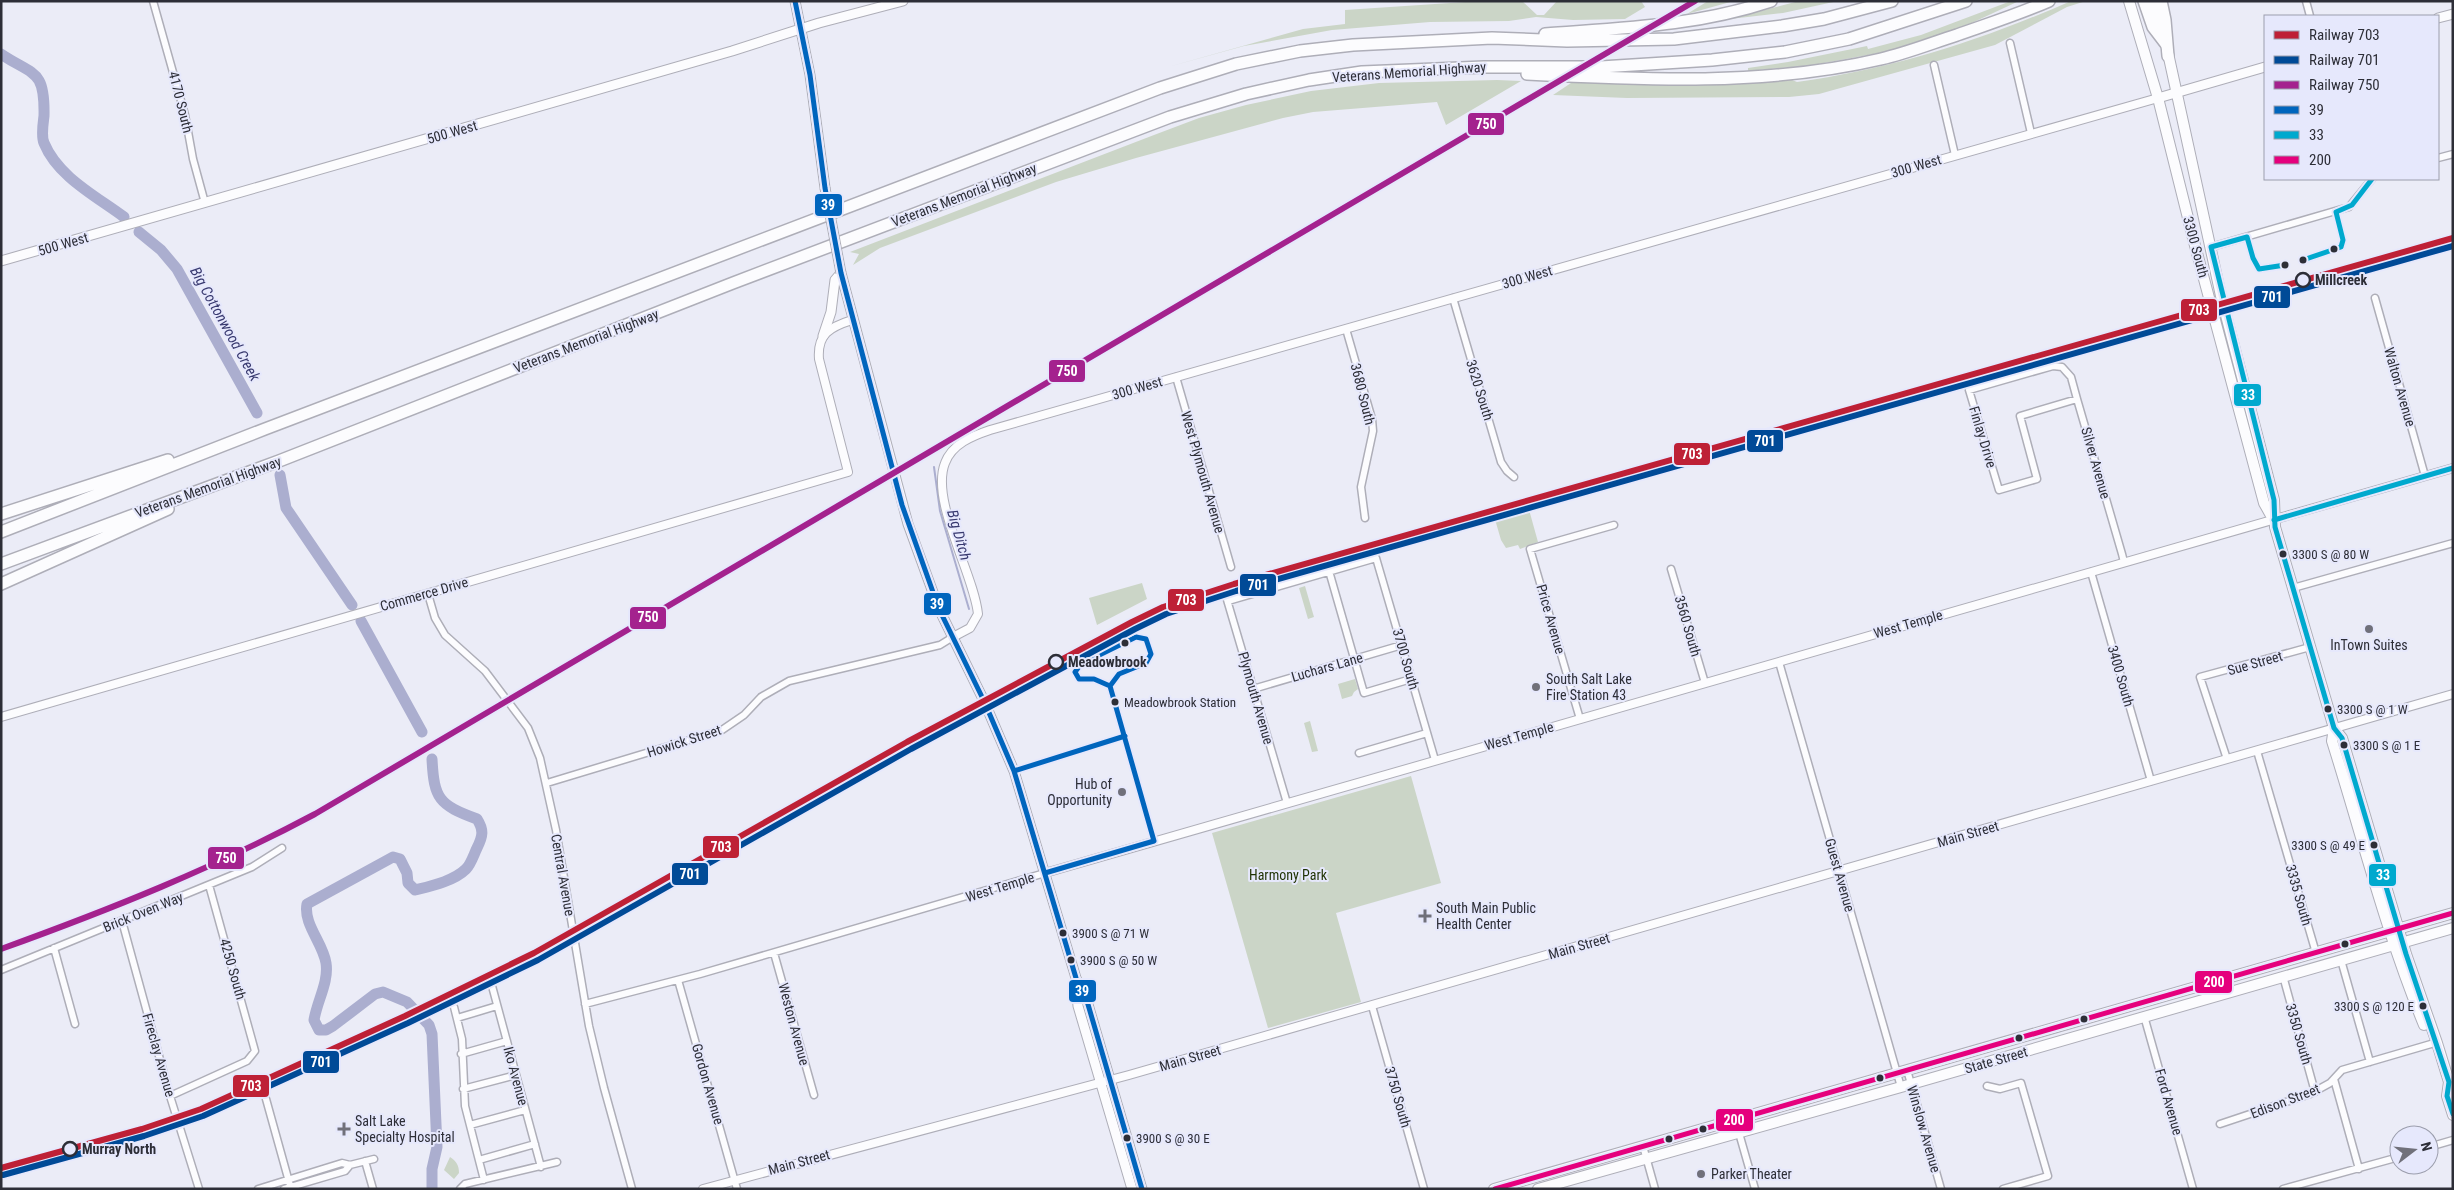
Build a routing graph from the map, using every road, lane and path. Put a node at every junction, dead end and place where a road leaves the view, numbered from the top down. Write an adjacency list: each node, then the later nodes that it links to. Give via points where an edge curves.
1 (153, 1): 32 (street, 4170 South)
2 (795, 1): 17 (main road)
3 (903, 1): 17 (main road, 500 West)
4 (1771, 1): 19 (highway, via 1717,17 1673,25)
5 (1892, 1): 19 (highway, via 1824,19 1674,38)
6 (1966, 1): 24 (highway, Veterans Memorial Highway, via 1849,39 1785,52 1712,60)
7 (2033, 1): 18 (highway)
8 (2049, 1): 18 (highway)
9 (2129, 1): 26 (main road, 3300 South)
10 (2144, 1): 21 (highway, via 2152,27)
11 (2152, 1): 21 (main road, 3300 South)
12 (2161, 1): 21 (highway, via 2166,20)
13 (2306, 1): 15 (street)
14 (2453, 14): 16 (main road)
15 (2310, 15)
16 (2439, 18)
17 (802, 30): 32 (main road, 500 West); 36 (main road, bridge)
18 (1971, 30): 24 (highway, via 1880,59 1787,74 1697,79 1586,77)
19 (1570, 36): 45 (highway, Veterans Memorial Highway, via 1353,45 1236,64 1160,88)
20 (2010, 44): 27 (street)
21 (2167, 50): 25 (main road, 3300 South)
22 (1934, 65): 29 (street)
23 (2264, 67): 25 (main road, 300 West)
24 (1516, 70): 46 (highway, Veterans Memorial Highway, via 1484,67 1362,72 1246,94 1170,118 742,279)
25 (2176, 92): 26 (main road, 300 West); 34 (main road, 3300 South)
26 (2158, 98): 27 (street, 300 West); 33 (main road, 3300 South)
27 (2031, 133): 29 (street, 300 West)
28 (2453, 154): 30 (street)
29 (1955, 155): 37 (street, 300 West)
30 (2439, 158)
31 (2371, 180): 34 (street, via 2349,207)
32 (205, 203): 35 (main road, 500 West)
33 (2190, 225): 34 (main road, via 2206,246); 52 (main road, 3300 South, via 2264,503)
34 (2211, 247): 52 (main road, 3300 South, via 2274,500)
35 (1, 262)
36 (840, 272): 39 (main road); 41 (main road, via 835,280 831,312)
37 (1453, 298): 40 (street, 300 West); 49 (street, 3620 South, via 1501,462)
38 (2375, 298): 48 (street, Walton Avenue)
39 (852, 320): 41 (street, via 831,328); 67 (main road, via 898,489 927,578)
40 (1346, 329): 43 (street, 300 West); 51 (street, 3680 South, via 1372,419 1373,431 1361,487)
41 (822, 336): 65 (street, Commerce Drive, via 819,359 848,472)
42 (2062, 367): 44 (street, Silver Avenue, via 2071,377); 44 (street, Finlay Drive, via 2053,366 1970,390 1999,490 2038,479 2020,416)
43 (1176, 377): 58 (street, West Plymouth Avenue); 67 (street, 300 West, via 980,433 954,450 943,470 944,496 977,610 976,621 970,628)
44 (2077, 399): 56 (street, Silver Avenue)
45 (265, 429): 50 (highway); 54 (highway, Veterans Memorial Highway)
46 (280, 461): 57 (highway, Veterans Memorial Highway); 62 (highway)
47 (2453, 468): 48 (street, West Temple)
48 (2425, 476): 52 (street, West Temple)
49 (1514, 477)
50 (1, 514)
51 (1365, 518)
52 (2274, 520): 56 (street, West Temple); 63 (main road, 3300 South)
53 (1614, 525): 77 (street, Price Avenue, via 1530,549)
54 (1, 532)
55 (2453, 543): 63 (street)
56 (2124, 562): 61 (street, West Temple)
57 (1, 564)
58 (1231, 567)
59 (1671, 568): 73 (street, 3560 South)
60 (1328, 571): 66 (street); 68 (street, 3700 South, via 1376,558); 70 (street)
61 (2091, 572): 71 (street, West Temple); 84 (street, 3400 South)
62 (1, 584)
63 (2293, 588): 69 (main road, 3300 South)
64 (1225, 593): 66 (street, Plymouth Avenue)
65 (428, 594): 76 (street, Commerce Drive); 85 (street, Central Avenue, via 445,635 482,667 528,728)
66 (1228, 601): 74 (street, Plymouth Avenue)
67 (953, 637): 85 (street, Howick Street, via 940,645 788,681 722,730); 89 (main road, via 1014,771)
68 (1402, 646): 70 (street, Luchars Lane); 72 (street, 3700 South)
69 (2310, 647): 78 (main road, 3300 South); 82 (street, Sue Street, via 2200,677)
70 (1354, 659): 72 (street, via 1364,693); 74 (street, Luchars Lane)
71 (1779, 662): 73 (street, West Temple); 88 (street, Guest Avenue)
72 (1411, 679): 79 (street, 3700 South)
73 (1704, 683): 77 (street, West Temple)
74 (1253, 689): 86 (street, Plymouth Avenue)
75 (2453, 694): 78 (street, Main Street)
76 (1, 717)
77 (1580, 719): 83 (street, West Temple)
78 (2334, 728): 80 (street, Main Street); 94 (main road, 3300 South, via 2332,741)
79 (1427, 733): 81 (street); 83 (street, 3700 South)
80 (2257, 750): 82 (street, Main Street); 98 (street, 3335 South)
81 (1360, 753)
82 (2227, 759): 84 (street, Main Street)
83 (1435, 760): 86 (street, West Temple)
84 (2151, 781): 88 (street, Main Street)
85 (547, 783): 105 (street, Central Avenue)
86 (1286, 803): 89 (street, West Temple)
87 (282, 848): 90 (street, Brick Oven Way, via 252,867)
88 (1839, 871): 107 (street, Main Street); 116 (street, Guest Avenue)
89 (1045, 873): 97 (street, West Temple); 102 (main road)
90 (209, 886): 92 (street, Brick Oven Way); 124 (street, 4250 South, via 254,1053 247,1061)
91 (2453, 913): 94 (main road, State Street)
92 (122, 921): 96 (street, Brick Oven Way); 121 (street, Fireclay Avenue)
93 (2453, 928): 95 (main road, State Street)
94 (2394, 930): 95 (main road, 3300 South); 98 (main road, State Street)
95 (2398, 943): 99 (main road, State Street); 113 (main road, 3300 South); 126 (main road, 3300 South, via 2438,1043)
96 (54, 948): 100 (street, Brick Oven Way); 111 (street)
97 (774, 952): 103 (street, West Temple); 128 (street, Weston Avenue)
98 (2316, 953): 116 (main road, State Street)
99 (2341, 960): 101 (main road, State Street); 115 (street)
100 (1, 970)
101 (2282, 976): 109 (main road, State Street); 127 (street, 3350 South)
102 (1076, 978): 119 (main road, via 1087,1001); 120 (main road, via 1078,1006)
103 (678, 980): 105 (street, West Temple); 150 (street, Gordon Avenue)
104 (492, 986): 106 (street, Iko Avenue)
105 (585, 1004): 156 (street, Central Avenue)
106 (497, 1006): 110 (street); 112 (street, Iko Avenue)
107 (1372, 1006): 119 (street, Main Street); 161 (street, 3750 South)
108 (454, 1007): 110 (street)
109 (2144, 1016): 122 (main road, State Street); 168 (street, Ford Avenue)
110 (457, 1018): 114 (street)
111 (75, 1024)
112 (507, 1041): 114 (street); 117 (street, Iko Avenue)
113 (2431, 1044): 115 (street, Edison Street); 126 (main road, 3300 South)
114 (462, 1054): 125 (street)
115 (2370, 1062): 118 (street, Edison Street, via 2342,1070)
116 (1902, 1071): 122 (street, Winslow Avenue); 122 (street, Guest Avenue); 133 (main road, State Street)
117 (516, 1075): 125 (street); 131 (street, Iko Avenue)
118 (2334, 1079): 127 (street, Edison Street); 148 (street)
119 (1110, 1080): 120 (street, Main Street); 160 (main road)
120 (1100, 1083): 150 (street, Main Street); 159 (main road)
121 (167, 1084): 124 (street, via 174,1088); 129 (street, Fireclay Avenue)
122 (1906, 1086): 136 (main road, State Street); 166 (street, Winslow Avenue)
123 (1987, 1086): 167 (street, via 2000,1089 2021,1083 2048,1176)
124 (187, 1088): 129 (street)
125 (462, 1089): 135 (street)
126 (2448, 1089): 132 (main road, 3300 South)
127 (2315, 1092): 134 (street, Edison Street)
128 (814, 1095)
129 (170, 1096): 152 (street, Fireclay Avenue)
130 (266, 1099): 151 (street)
131 (525, 1110): 135 (street); 138 (street, Iko Avenue)
132 (2453, 1115)
133 (1735, 1119): 136 (street); 140 (main road, State Street)
134 (2220, 1124)
135 (470, 1125): 143 (street)
136 (1738, 1133): 141 (main road, State Street); 165 (street)
137 (2453, 1140): 139 (street)
138 (535, 1144): 143 (street); 147 (street, Iko Avenue)
139 (2439, 1144)
140 (1643, 1146): 141 (street); 162 (main road, State Street)
141 (1646, 1158): 163 (main road, State Street); 164 (street)
142 (374, 1159): 145 (street)
143 (479, 1160): 149 (street)
144 (2389, 1160): 148 (street)
145 (365, 1161): 151 (street, via 350,1165 342,1163); 154 (street)
146 (557, 1162): 147 (street)
147 (541, 1167): 149 (street)
148 (2359, 1169): 169 (street)
149 (484, 1180): 155 (street, via 465,1184)
150 (735, 1180): 157 (street, Main Street); 158 (street, Gordon Avenue)
151 (288, 1186): 153 (street)
152 (199, 1189)
153 (258, 1189)
154 (373, 1189)
155 (460, 1189)
156 (632, 1189)
157 (703, 1189)
158 (737, 1189)
159 (1132, 1189)
160 (1142, 1189)
161 (1424, 1189)
162 (1494, 1189)
163 (1538, 1189)
164 (1655, 1189)
165 (1755, 1189)
166 (1941, 1189)
167 (2003, 1189)
168 (2193, 1189)
169 (2284, 1189)

